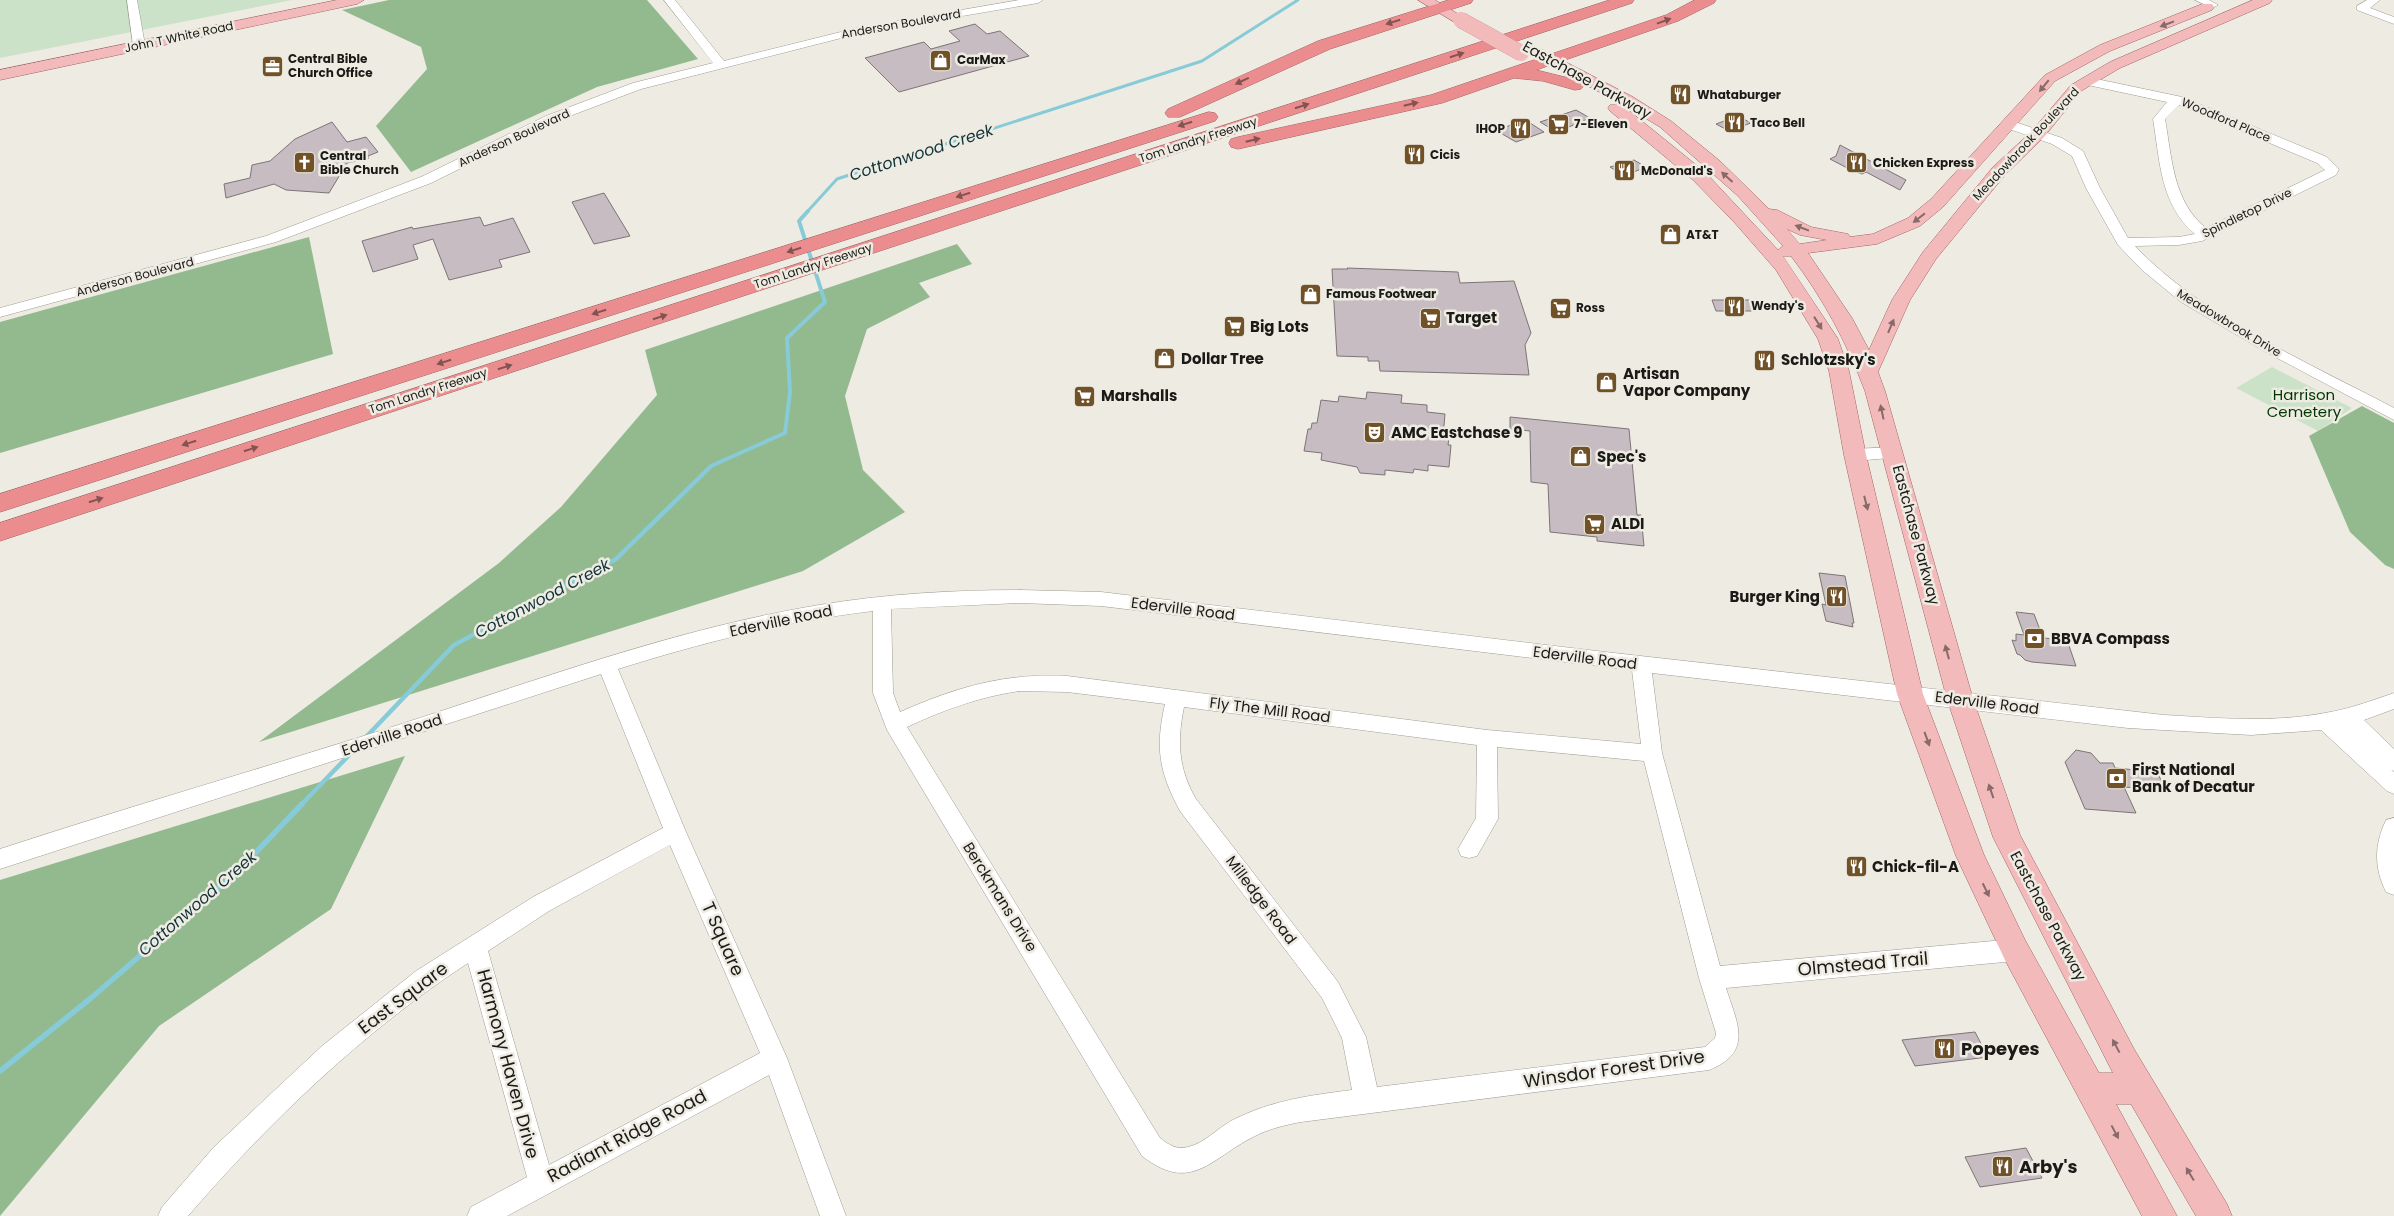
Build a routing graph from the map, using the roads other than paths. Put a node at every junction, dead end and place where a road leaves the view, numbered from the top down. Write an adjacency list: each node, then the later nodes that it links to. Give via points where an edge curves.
1 (132, 0): 17 (street)
2 (304, 0): 17 (main road, John T White Road)
3 (358, 0): 17 (main road, John T White Road)
4 (669, 0): 21 (street)
5 (1038, 0): 21 (street, Anderson Boulevard, via 857,31)
6 (1626, 0): 45 (highway, Tom Landry Freeway, one-way to 6)
7 (1708, 0): 18 (highway, one-way to 7, via 1672,18)
8 (2265, 0): 13 (main road, Meadowbrook Boulevard)
9 (2375, 0): 14 (street, via 2361,6 2365,11)
10 (1445, 2): 12 (highway); 15 (main road, Eastchase Parkway)
11 (2211, 2): 13 (main road); 22 (main road, Meadowbrook Boulevard, one-way to 22, via 2105,48)
12 (1415, 8): 38 (highway, one-way to 38, via 1283,62 1153,123)
13 (2234, 13): 26 (main road, Meadowbrook Boulevard, via 2115,65)
14 (2394, 21)
15 (1465, 24): 16 (highway); 19 (main road, Eastchase Parkway, bridge)
16 (1496, 24)
17 (138, 40): 20 (main road, John T White Road); 23 (main road, John T White Road)
18 (1578, 51): 19 (highway); 27 (highway, via 1573,62)
19 (1536, 57): 24 (highway); 27 (main road, Eastchase Parkway)
20 (0, 64)
21 (720, 64): 49 (street, Anderson Boulevard, via 637,86 575,109 426,180 272,239)
22 (2060, 72): 26 (main road); 32 (main road, Meadowbrook Boulevard, one-way to 32, via 2050,78)
23 (0, 75)
24 (1509, 75): 27 (highway); 45 (highway, one-way to 24, via 897,244 1014,206 1212,150 1436,99)
25 (1331, 78): 28 (highway)
26 (2087, 81): 29 (street, Woodford Place); 35 (main road, Meadowbrook Boulevard, via 2076,88)
27 (1582, 82): 31 (main road, Eastchase Parkway); 33 (main road, Eastchase Parkway, via 1638,106)
28 (1303, 87)
29 (2178, 100): 37 (street, Woodford Place, via 2322,160); 41 (street, via 2162,114 2159,125 2176,202 2185,218)
30 (1228, 110): 38 (highway, Tom Landry Freeway, one-way to 38)
31 (1626, 115): 33 (main road, via 1656,127); 34 (main road, Eastchase Parkway)
32 (2008, 124): 35 (street, Meadowbrook Drive); 42 (main road, Meadowbrook Boulevard, one-way to 42, via 1937,203 1914,222)
33 (1669, 128): 36 (main road, Eastchase Parkway)
34 (1647, 134): 36 (main road, via 1660,133); 47 (main road, Eastchase Parkway, via 1699,176)
35 (2038, 134): 40 (main road, Meadowbrook Boulevard, via 1999,172); 43 (street, Meadowbrook Drive, via 2066,145 2078,154)
36 (1695, 149): 39 (main road, Eastchase Parkway, one-way to 36)
37 (2331, 167): 41 (street, Spindletop Drive, via 2331,172)
38 (994, 185): 44 (highway, Tom Landry Freeway, one-way to 44)
39 (1753, 201): 42 (main road, one-way to 39, via 1842,238 1809,231 1775,218); 46 (main road, Eastchase Parkway)
40 (1962, 216): 46 (main road, Meadowbrook Boulevard, via 1893,247); 50 (main road, one-way to 40, via 1901,300 1929,256)
41 (2204, 234): 43 (street, Spindletop Drive, via 2179,241)
42 (1884, 236): 46 (main road, Meadowbrook Boulevard, via 1822,248)
43 (2123, 242): 51 (street, Meadowbrook Drive, via 2165,283 2200,308)
44 (843, 245): 45 (highway, Tom Landry Freeway); 48 (highway, Tom Landry Freeway)
45 (869, 248)
46 (1803, 257): 47 (main road, Meadowbrook Boulevard); 50 (main road, Eastchase Parkway, via 1839,309)
47 (1777, 260): 53 (main road, Eastchase Parkway, one-way to 53, via 1828,338 1839,370)
48 (749, 276): 54 (highway, Tom Landry Freeway, one-way to 54); 55 (highway, Tom Landry Freeway, one-way to 48)
49 (0, 313)
50 (1870, 370): 52 (main road, Eastchase Parkway, one-way to 50)
51 (2394, 415)
52 (1894, 453): 53 (street); 61 (main road, Eastchase Parkway, one-way to 52)
53 (1855, 455): 59 (main road, Eastchase Parkway, one-way to 59)
54 (0, 502)
55 (0, 532)
56 (882, 603): 57 (street, Ederville Road, via 777,620 679,643); 58 (street, Ederville Road, via 1006,596 1101,600); 65 (street, Berckmans Drive, via 882,694)
57 (607, 665): 73 (street, T Square); 75 (street, Ederville Road)
58 (1641, 665): 59 (street, Ederville Road); 69 (street, Winsdor Forest Drive)
59 (1910, 694): 61 (street, Ederville Road); 78 (main road, Eastchase Parkway, one-way to 78, via 1970,856)
60 (1176, 698): 65 (street, Fly The Mill Road, via 1068,684 1011,683 967,692); 66 (street, Fly The Mill Road); 83 (street, Milledge Road, via 1168,734 1168,753 1176,786 1330,990 1354,1038)
61 (1960, 699): 64 (street, Ederville Road, via 2148,723 2267,728); 81 (main road, Eastchase Parkway, one-way to 61, via 2006,837)
62 (2394, 701): 63 (street, Ederville Road)
63 (2347, 716): 64 (street, Ederville Road); 67 (street)
64 (2326, 722): 68 (street)
65 (894, 724): 84 (street, Berckmans Drive, via 1151,1147 1165,1158)
66 (1487, 738): 69 (street, Fly The Mill Road); 74 (street, via 1488,819)
67 (2377, 746): 68 (street); 70 (street)
68 (2357, 751): 71 (street)
69 (1652, 753): 79 (street, Winsdor Forest Drive)
70 (2394, 762)
71 (2394, 786)
72 (2394, 827): 76 (street, via 2386,860 2387,875)
73 (675, 832): 77 (street, East Square, via 541,904); 80 (street, T Square)
74 (1469, 849)
75 (0, 859)
76 (2394, 885)
77 (476, 946): 85 (street, Harmony Haven Drive); 86 (street, East Square, via 424,979 331,1054 222,1156)
78 (2015, 950): 79 (street, Olmstead Trail); 82 (main road, Eastchase Parkway)
79 (1711, 978): 83 (street, Winsdor Forest Drive, via 1728,1033 1727,1043 1709,1058)
80 (775, 1058): 85 (street, Radiant Ridge Road); 88 (street, T Square)
81 (2140, 1088): 82 (main road); 90 (main road, Eastchase Parkway, one-way to 81)
82 (2092, 1089): 89 (main road, Eastchase Parkway, one-way to 89)
83 (1367, 1101): 84 (street, Winsdor Forest Drive, via 1274,1115)
84 (1181, 1161)
85 (541, 1182): 87 (street, Radiant Ridge Road)
86 (171, 1216)
87 (480, 1216)
88 (833, 1216)
89 (2160, 1216)
90 (2216, 1216)

